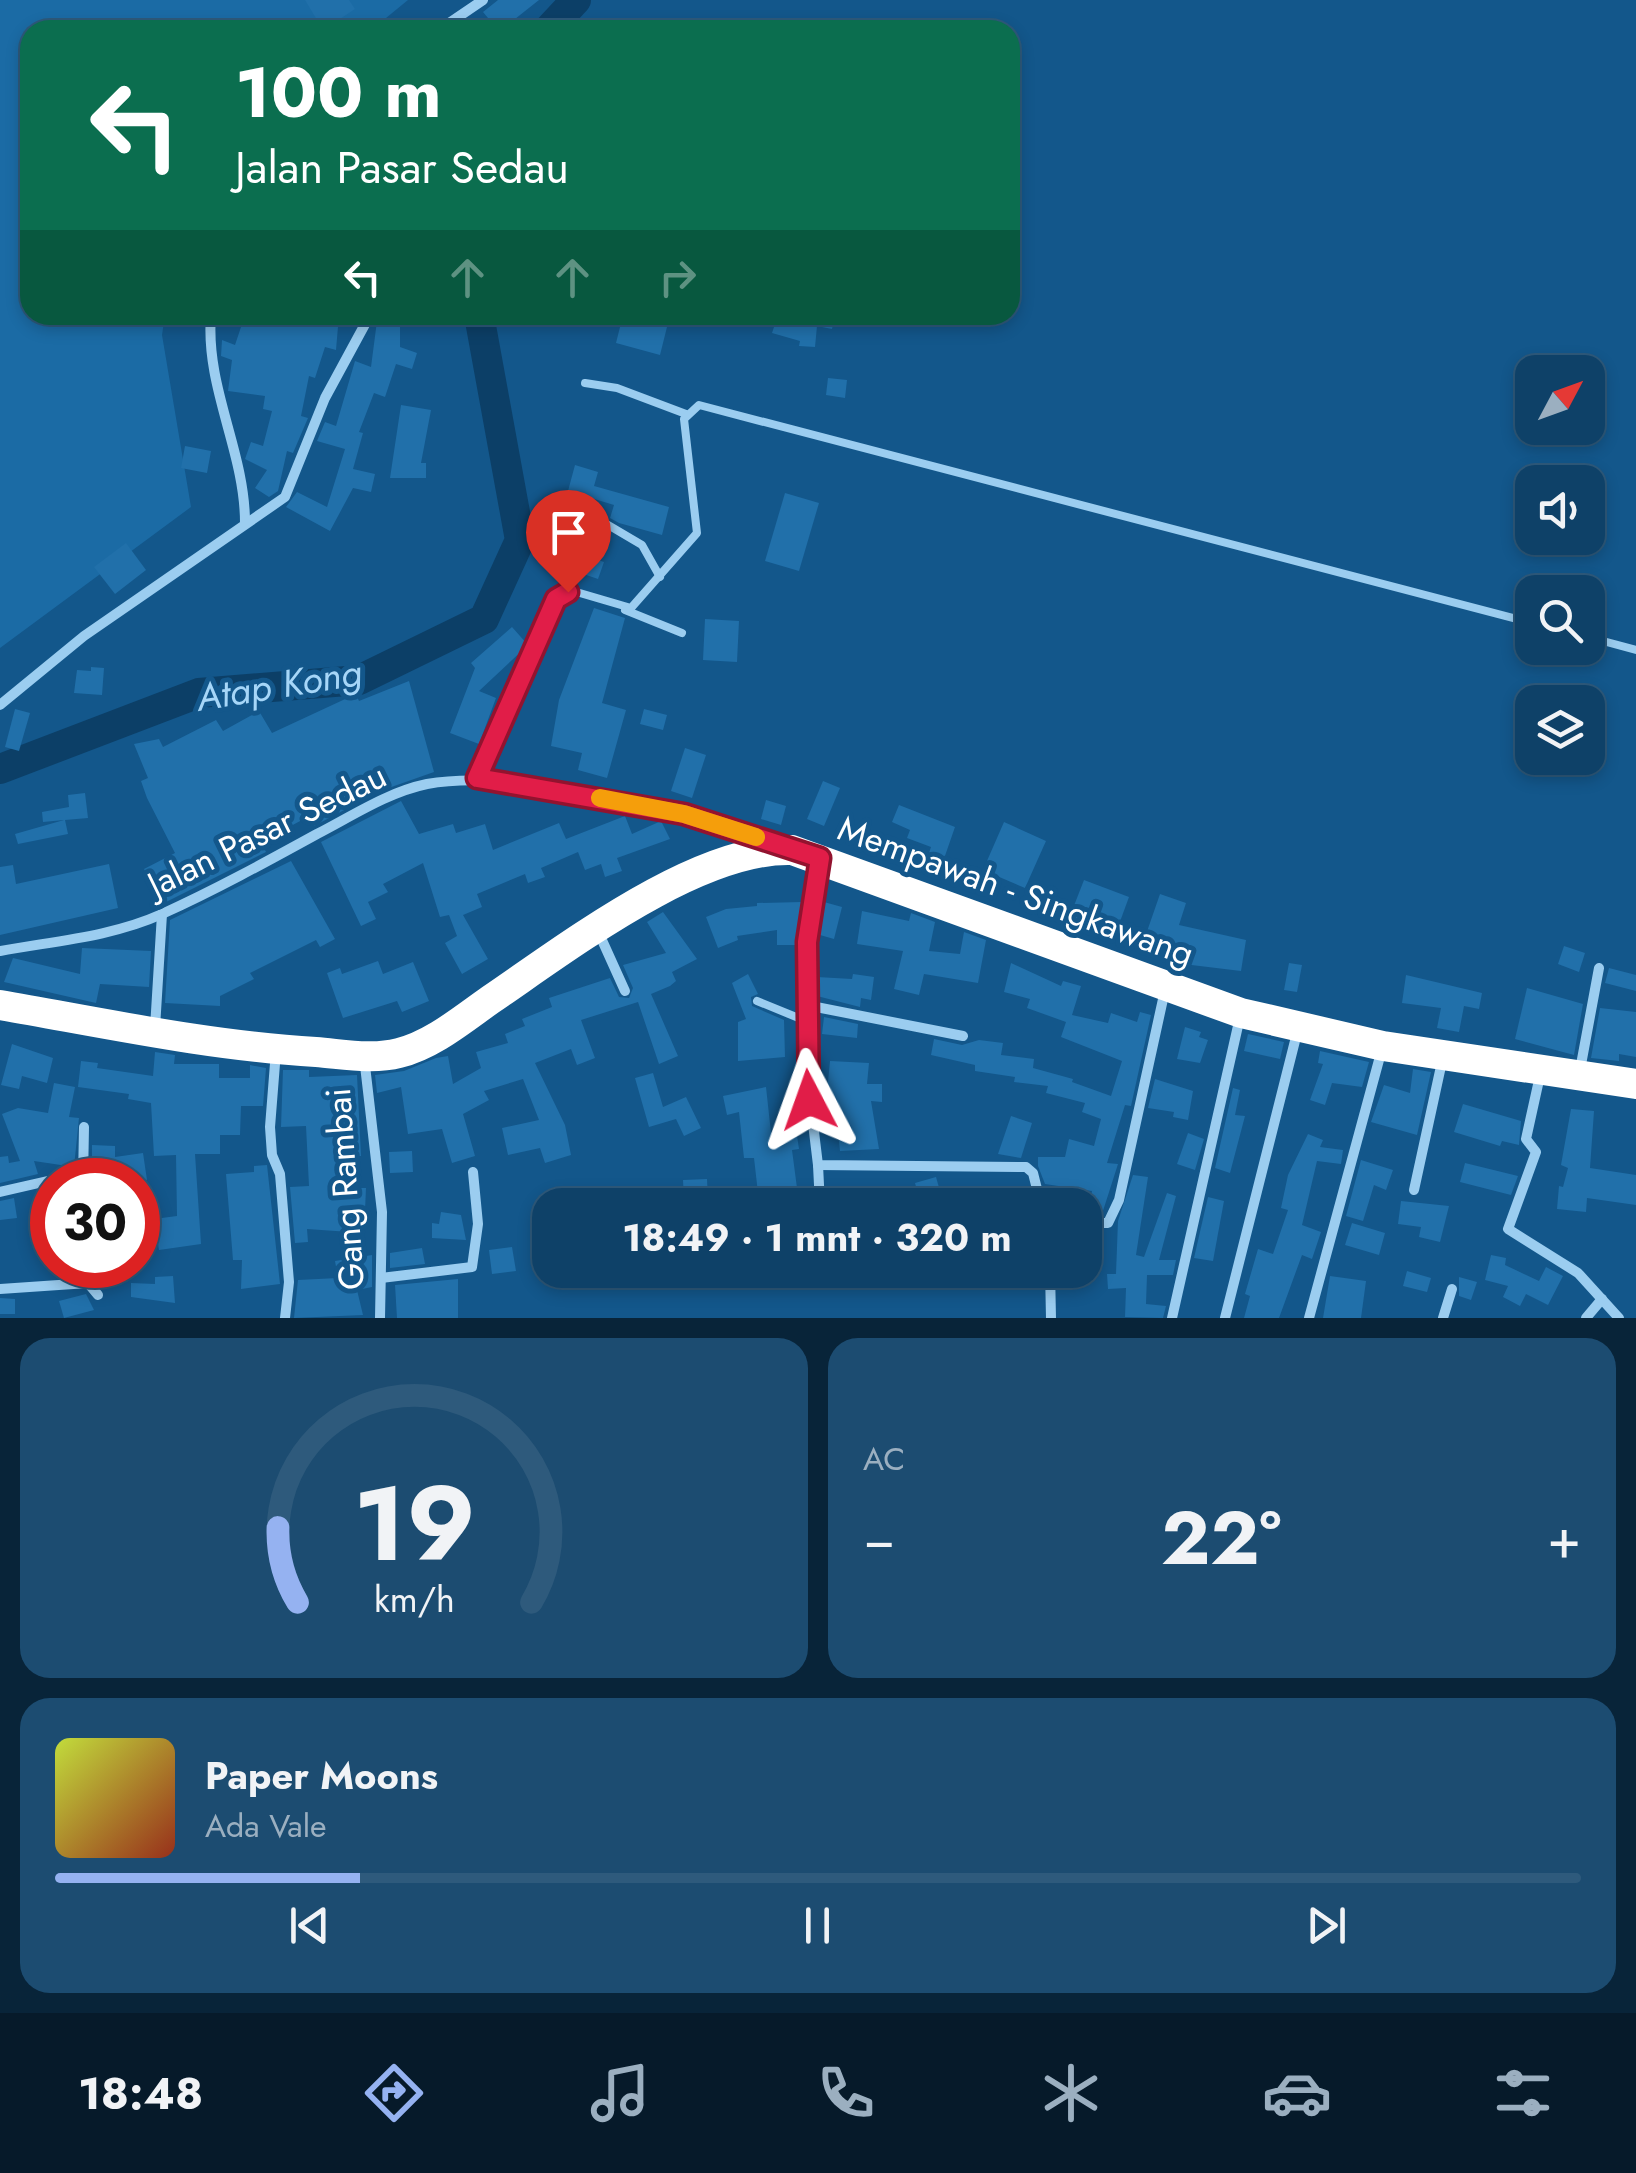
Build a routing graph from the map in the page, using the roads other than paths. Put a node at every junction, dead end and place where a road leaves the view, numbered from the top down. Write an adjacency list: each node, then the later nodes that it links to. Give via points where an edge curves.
1 (483, 0): 2 (street)
2 (454, 20)
3 (211, 325): 8 (street, via 211,372 245,493)
4 (365, 325): 8 (street, via 325,398 290,490)
5 (585, 383): 6 (lane)
6 (686, 414): 9 (lane, via 697,533); 11 (lane, via 710,405)
7 (581, 509): 9 (lane, via 642,545)
8 (245, 522): 15 (street, via 84,636)
9 (660, 577): 10 (lane)
10 (625, 610): 12 (lane); 16 (lane, via 574,592 556,599)
11 (1515, 618)
12 (682, 633)
13 (1605, 642): 14 (lane)
14 (1636, 650)
15 (0, 705)
16 (477, 778): 17 (street, Jalan Pasar Sedau, via 684,814); 18 (street, Jalan Pasar Sedau, via 424,785 380,801)
17 (806, 854): 19 (highway, Mempawah - Singkawang, via 766,850 712,866); 22 (highway, Mempawah - Singkawang); 26 (street)
18 (162, 914): 20 (street, Jalan Pasar Sedau, via 123,930); 30 (street)
19 (596, 928): 23 (street); 34 (highway, Mempawah - Singkawang, via 420,1046)
20 (0, 950)
21 (1599, 968): 37 (street)
22 (1166, 986): 27 (highway, Mempawah - Singkawang); 48 (street, via 1119,1200)
23 (625, 991)
24 (757, 1001): 28 (lane)
25 (0, 1004): 30 (highway, Mempawah - Singkawang)
26 (806, 1005): 28 (street); 31 (street)
27 (1241, 1012): 29 (highway, Mempawah - Singkawang); 60 (street)
28 (806, 1021): 41 (street)
29 (1298, 1028): 32 (highway, Mempawah - Singkawang); 61 (street)
30 (155, 1032): 33 (highway, Mempawah - Singkawang)
31 (963, 1036)
32 (1383, 1046): 35 (highway, Mempawah - Singkawang); 62 (street)
33 (276, 1050): 34 (highway, Mempawah - Singkawang); 57 (street, via 270,1127 280,1174)
34 (364, 1056): 49 (street, Gang Rambai, via 382,1212)
35 (1443, 1056): 36 (highway, Mempawah - Singkawang); 46 (street)
36 (1542, 1070): 37 (highway, Mempawah - Singkawang); 56 (street, via 1526,1140 1536,1152 1508,1229 1568,1266)
37 (1578, 1076): 38 (highway, Mempawah - Singkawang)
38 (1636, 1084)
39 (84, 1127): 40 (street)
40 (83, 1158)
41 (818, 1165): 44 (street); 45 (street, via 1023,1167)
42 (473, 1172): 49 (street, via 478,1224 472,1267)
43 (30, 1185): 47 (street)
44 (819, 1188)
45 (1037, 1188)
46 (1414, 1190)
47 (0, 1192)
48 (1102, 1224)
49 (381, 1278): 58 (street, Gang Rambai)
50 (30, 1287): 53 (street)
51 (93, 1288): 55 (street)
52 (1050, 1288): 59 (street)
53 (0, 1289)
54 (1452, 1289): 63 (street)
55 (98, 1294)
56 (1602, 1299): 64 (street); 65 (street)
57 (285, 1318)
58 (380, 1318)
59 (1051, 1318)
60 (1172, 1318)
61 (1224, 1318)
62 (1309, 1318)
63 (1443, 1318)
64 (1586, 1318)
65 (1620, 1318)

